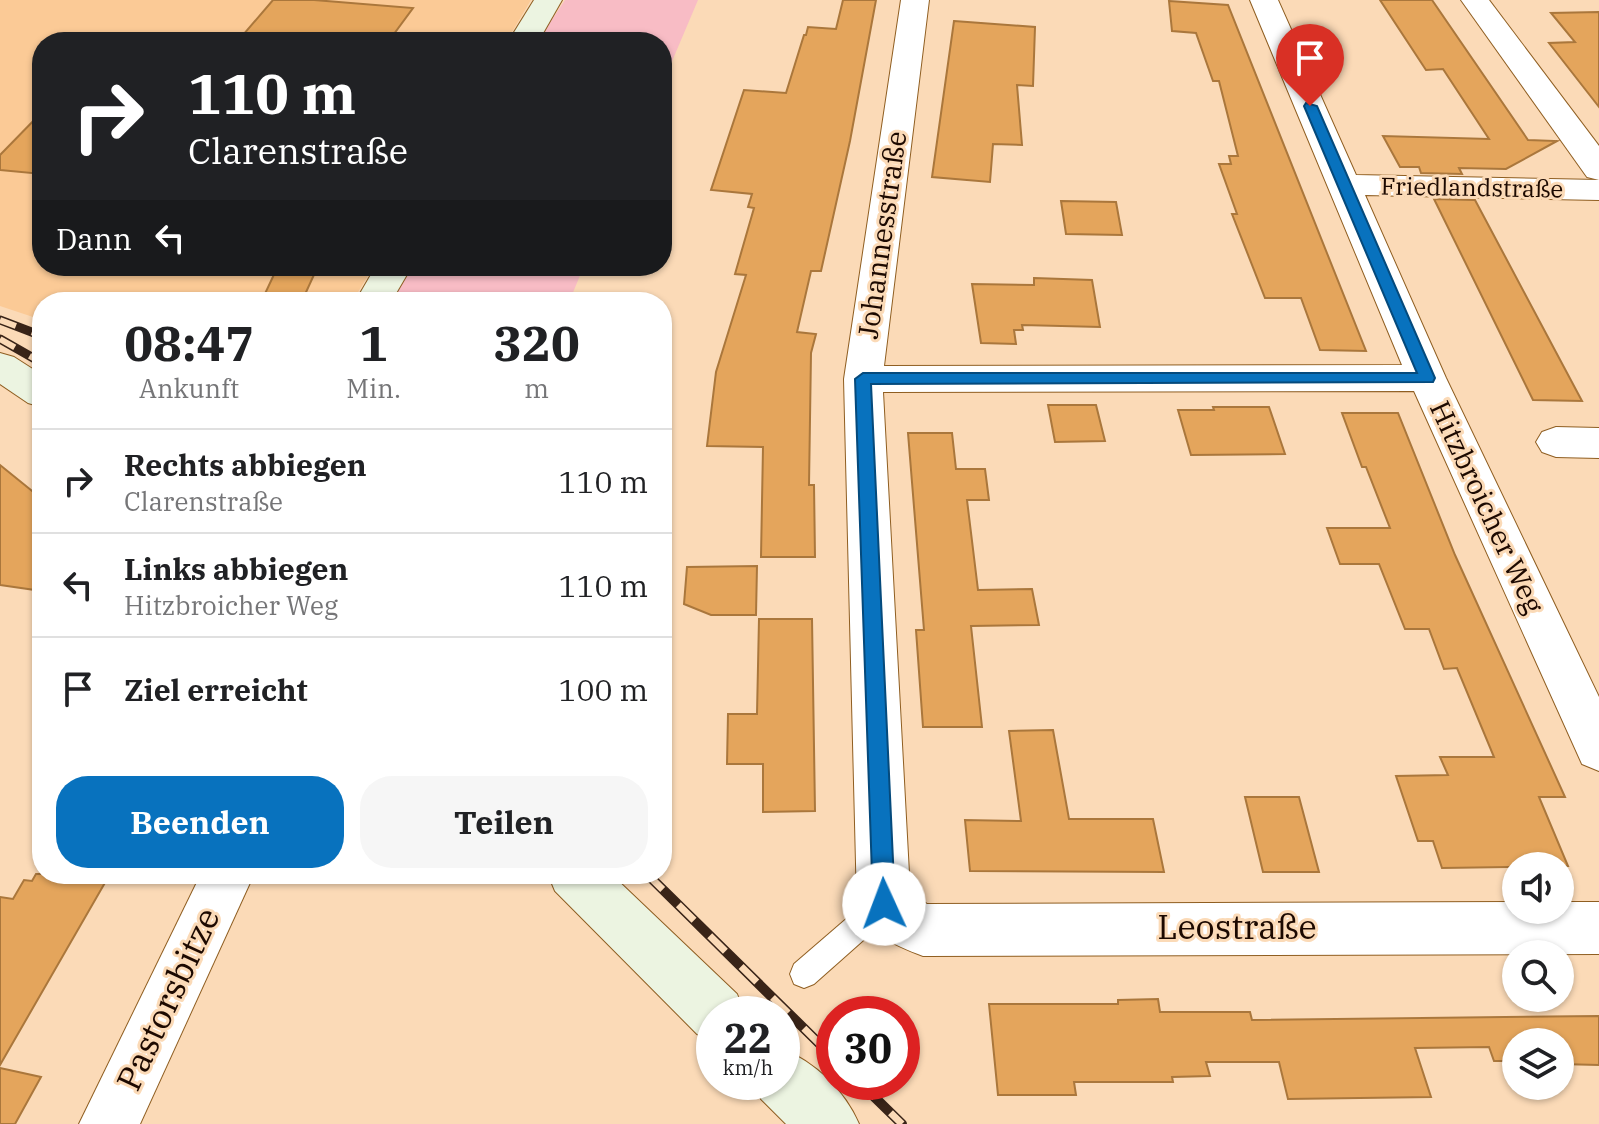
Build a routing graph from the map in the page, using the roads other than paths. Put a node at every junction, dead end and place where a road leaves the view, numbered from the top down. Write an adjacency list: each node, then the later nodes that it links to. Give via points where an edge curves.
1 (548, 0): 5 (street)
2 (915, 0): 11 (street, Johannesstraße)
3 (1264, 0): 7 (street, Hitzbroicher Weg)
4 (1475, 0): 6 (street)
5 (529, 32)
6 (1599, 170)
7 (1345, 185): 8 (street, Friedlandstraße); 10 (street, Hitzbroicher Weg)
8 (1599, 190)
9 (0, 366): 12 (street)
10 (1427, 378): 11 (street); 15 (street, Hitzbroicher Weg)
11 (863, 379): 18 (street, Johannesstraße)
12 (32, 387)
13 (1556, 442): 14 (street)
14 (1599, 443)
15 (1599, 749)
16 (223, 884): 23 (street, Pastorsbitze)
17 (584, 884): 21 (street)
18 (884, 904): 19 (street, Leostraße, via 923,930); 20 (lane)
19 (1599, 928)
20 (804, 974)
21 (699, 996)
22 (800, 1096): 24 (street)
23 (109, 1124)
24 (829, 1124)

